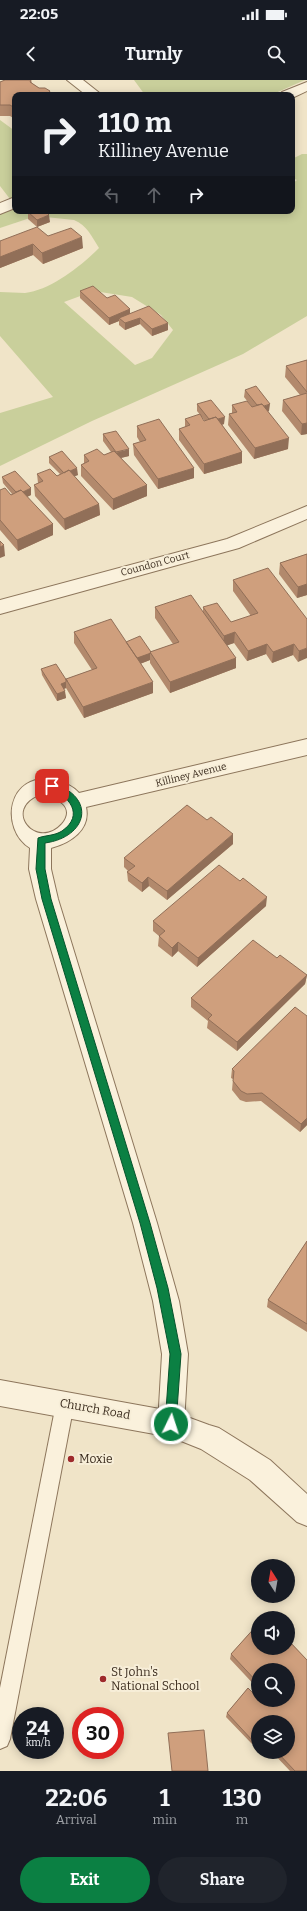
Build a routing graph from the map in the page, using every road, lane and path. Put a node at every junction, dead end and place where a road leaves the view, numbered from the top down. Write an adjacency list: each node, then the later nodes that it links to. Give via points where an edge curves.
1 (74, 80): 3 (street)
2 (307, 86): 4 (street)
3 (91, 92)
4 (294, 92)
5 (12, 203): 6 (street)
6 (0, 209)
7 (307, 512): 8 (street, Coundon Court, via 233,544)
8 (0, 607)
9 (307, 747): 10 (street, Killiney Avenue)
10 (75, 802): 11 (street, via 78,810 72,827 55,838); 11 (street, via 62,789 52,786 31,787 14,798 9,806 10,824 23,836)
11 (41, 840): 14 (street, via 40,869 46,899 145,1223 166,1301 176,1354)
12 (0, 1393): 13 (street, Church Road)
13 (66, 1404): 14 (street, Church Road); 16 (lane)
14 (171, 1424): 15 (street, Church Road, via 209,1438 260,1470)
15 (307, 1512)
16 (0, 1737)

